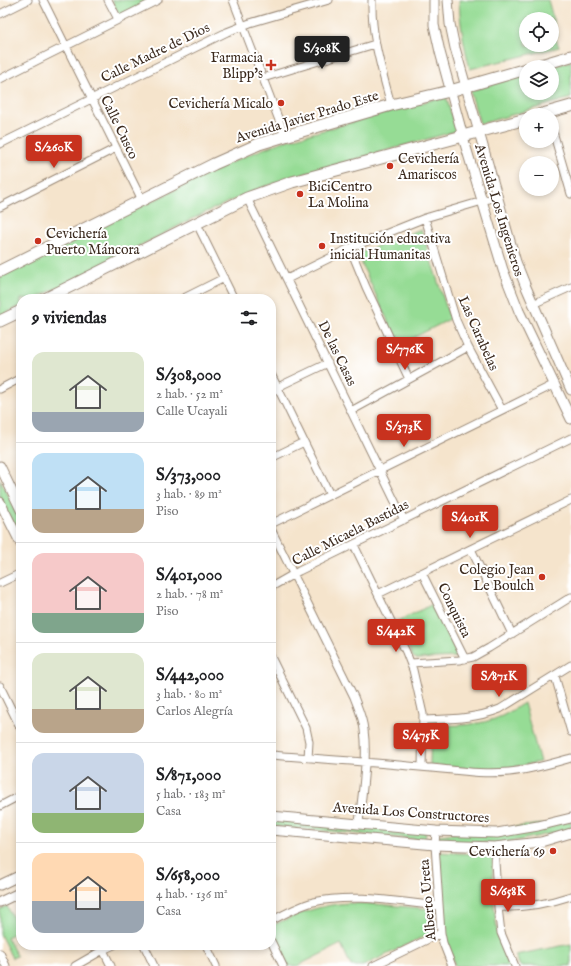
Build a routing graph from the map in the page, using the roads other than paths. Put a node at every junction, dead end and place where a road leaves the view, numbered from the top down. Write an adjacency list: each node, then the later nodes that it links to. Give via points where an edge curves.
1 (28, 0): 10 (street)
2 (43, 0): 14 (street, Calle Cusco)
3 (108, 0): 11 (street)
4 (158, 0): 11 (street)
5 (233, 0): 12 (street)
6 (329, 0): 12 (street, Calle Madre de Dios)
7 (372, 0): 13 (street)
8 (434, 0): 21 (street, Avenida Los Ingenieros, via 434,25)
9 (448, 0): 20 (street, Avenida Los Ingenieros, via 450,24)
10 (0, 14)
11 (118, 19): 14 (street)
12 (243, 26): 18 (street); 22 (street, Calle Madre de Dios)
13 (375, 44): 18 (street); 23 (street)
14 (66, 46): 19 (street); 22 (street, Calle Cusco)
15 (571, 56): 16 (main road)
16 (558, 60)
17 (519, 71): 20 (main road, Avenida Javier Prado Este)
18 (263, 78): 28 (street)
19 (0, 79)
20 (465, 87): 21 (main road, Avenida Javier Prado Este); 27 (street, Avenida Los Ingenieros)
21 (450, 91): 23 (main road, Avenida Javier Prado Este); 29 (street, Avenida Los Ingenieros)
22 (92, 98): 30 (street, Calle Madre de Dios); 31 (street, Calle Cusco)
23 (391, 105): 28 (main road, Avenida Javier Prado Este)
24 (571, 106): 25 (main road)
25 (559, 110)
26 (519, 121): 27 (main road)
27 (478, 132): 29 (main road); 35 (street, Avenida Los Ingenieros)
28 (285, 136): 37 (main road, Avenida Javier Prado Este, via 228,157)
29 (463, 136): 36 (main road, via 292,182); 38 (street, Avenida Los Ingenieros)
30 (0, 144)
31 (116, 148): 37 (street, Calle Cusco); 39 (street)
32 (559, 148): 33 (street)
33 (568, 175): 34 (street)
34 (571, 194)
35 (496, 197): 38 (street); 50 (street, Avenida Los Ingenieros, via 519,270)
36 (247, 198): 41 (main road); 45 (street, De las Casas)
37 (142, 200): 43 (main road, Avenida Javier Prado Este)
38 (482, 201): 40 (street); 58 (street, Avenida Los Ingenieros, via 510,290)
39 (0, 207)
40 (424, 218): 42 (street); 53 (street, Las Carabelas, via 456,320)
41 (197, 224): 44 (street); 47 (main road)
42 (350, 248): 45 (street); 55 (street)
43 (0, 271)
44 (224, 278): 48 (street); 49 (street)
45 (287, 279): 54 (street, De las Casas)
46 (571, 287): 50 (street)
47 (55, 294)
48 (192, 294)
49 (232, 294)
50 (533, 304): 61 (street, Avenida Los Ingenieros)
51 (16, 313): 52 (main road)
52 (0, 321)
53 (468, 347): 55 (street); 62 (street, Las Carabelas)
54 (328, 363): 59 (street); 63 (street, De las Casas)
55 (409, 379): 63 (street)
56 (16, 381): 60 (street)
57 (276, 384): 59 (street)
58 (555, 384): 62 (street); 64 (street, Avenida Los Ingenieros)
59 (278, 388): 66 (street)
60 (0, 389)
61 (571, 390)
62 (502, 410): 69 (street)
63 (351, 411): 69 (street, De las Casas)
64 (571, 419)
65 (571, 438): 74 (street, Calle Micaela Bastidas)
66 (304, 442): 67 (street); 70 (street)
67 (276, 456)
68 (0, 466): 71 (street)
69 (380, 470): 70 (street); 74 (street, De las Casas)
70 (330, 495): 75 (street)
71 (16, 500)
72 (571, 500): 79 (street)
73 (0, 502): 76 (street)
74 (404, 520): 78 (street, Calle Micaela Bastidas)
75 (276, 522)
76 (16, 534)
77 (276, 539): 82 (street)
78 (354, 545): 82 (street, Calle Micaela Bastidas); 85 (street)
79 (471, 549): 80 (street); 87 (street)
80 (422, 572): 85 (street); 88 (street, Conquista)
81 (16, 575): 83 (street)
82 (294, 575): 84 (street, Calle Micaela Bastidas); 100 (street, via 358,706 364,729)
83 (0, 583)
84 (276, 584)
85 (378, 594): 89 (street)
86 (571, 597): 87 (street)
87 (512, 634): 88 (street, via 478,655)
88 (465, 659): 89 (street)
89 (411, 663): 95 (street)
90 (571, 665): 92 (street)
91 (276, 667): 98 (street, via 306,728 309,742)
92 (555, 676): 95 (street, via 491,713 474,717); 96 (street)
93 (0, 686): 94 (street)
94 (16, 719)
95 (423, 720): 101 (street)
96 (571, 732)
97 (276, 755): 98 (street)
98 (308, 758): 100 (street)
99 (571, 758): 101 (street, via 508,772 458,772)
100 (364, 763): 101 (street); 106 (street)
101 (422, 767)
102 (16, 798): 103 (street)
103 (0, 806)
104 (276, 816): 106 (street, Avenida Los Constructores)
105 (571, 818): 108 (street, Avenida Los Constructores, via 497,833)
106 (359, 823): 108 (street, Avenida Los Constructores)
107 (276, 830): 110 (street, Avenida Los Constructores)
108 (436, 831): 110 (street, Alberto Ureta)
109 (571, 833): 111 (street, Avenida Los Constructores, via 541,842)
110 (435, 845): 111 (street, Avenida Los Constructores); 117 (street, Alberto Ureta)
111 (494, 847): 118 (street)
112 (16, 877): 113 (street)
113 (0, 885)
114 (16, 894): 116 (street)
115 (571, 896): 118 (street, via 519,908)
116 (0, 902)
117 (440, 906): 119 (street, via 363,899 330,900 312,903); 120 (street, Alberto Ureta)
118 (498, 907): 135 (street, via 501,933)
119 (276, 919)
120 (441, 933): 126 (street); 134 (street, Alberto Ureta)
121 (103, 950): 128 (street); 129 (street)
122 (146, 950): 130 (street)
123 (208, 950): 131 (street)
124 (275, 950): 132 (street)
125 (0, 953): 127 (street)
126 (389, 963): 133 (street)
127 (6, 966)
128 (75, 966)
129 (111, 966)
130 (154, 966)
131 (216, 966)
132 (283, 966)
133 (373, 966)
134 (452, 966)
135 (515, 966)

